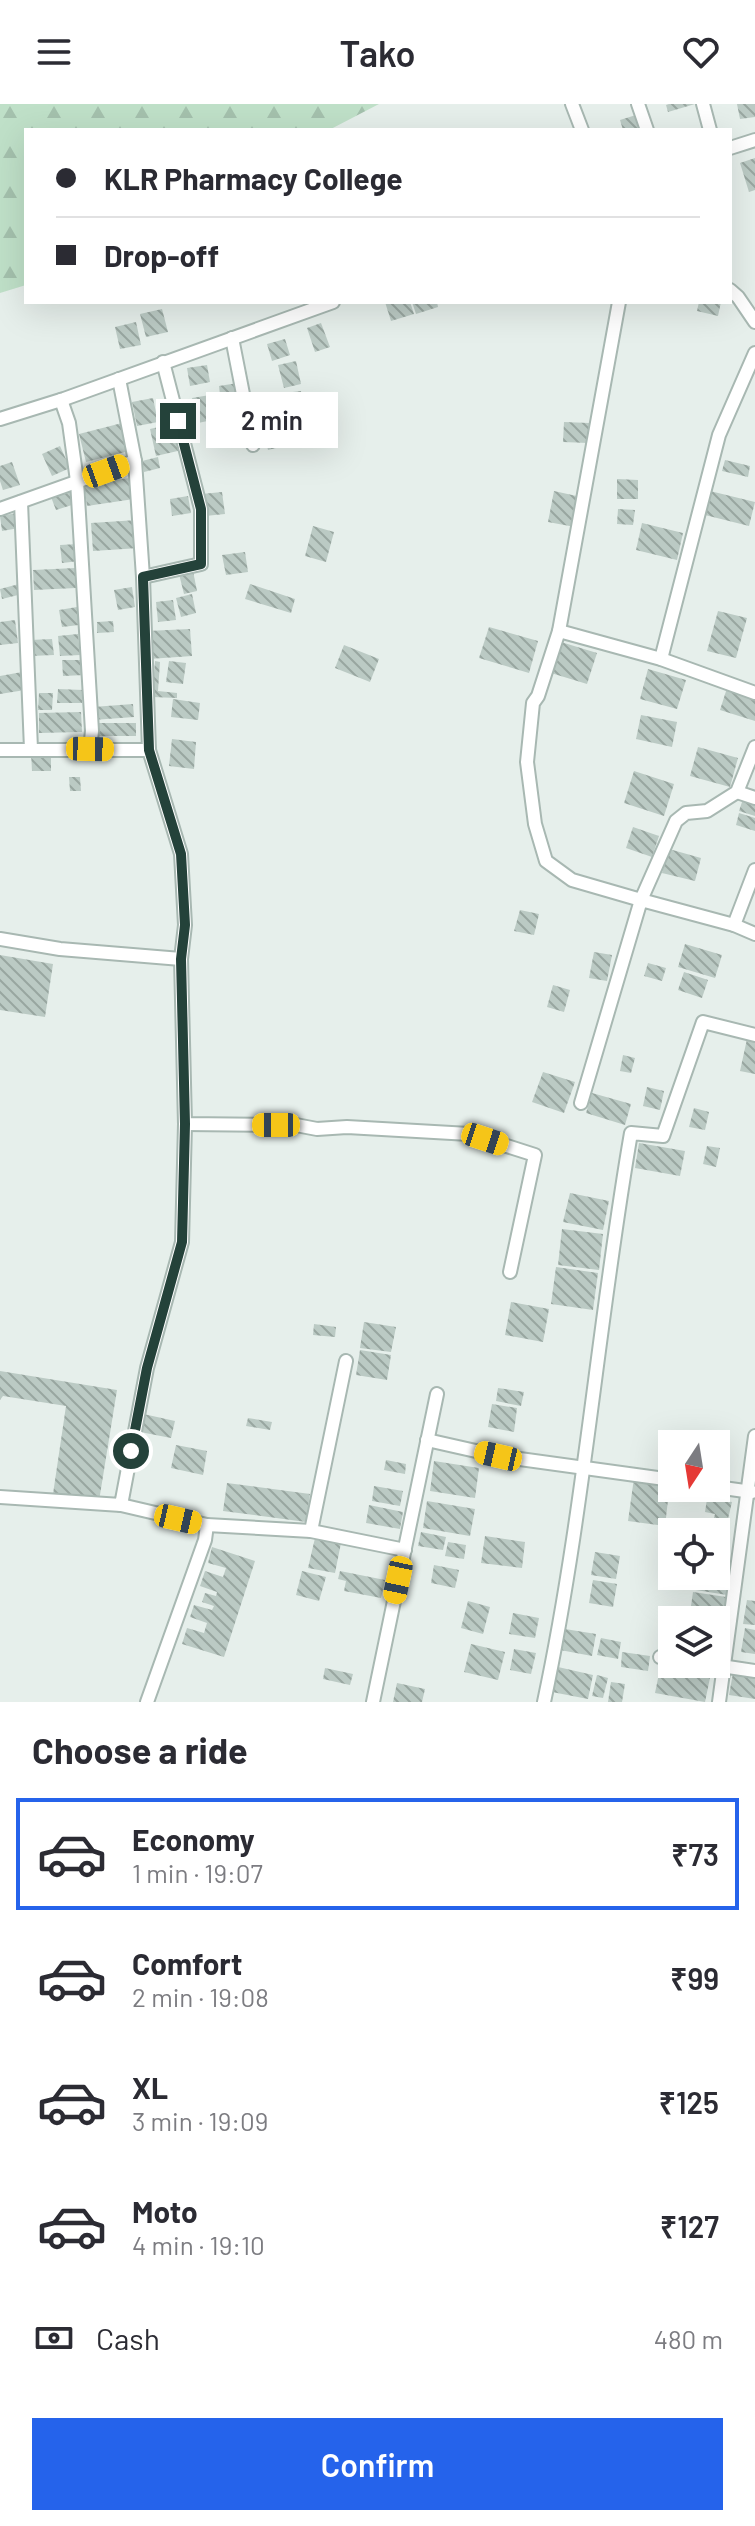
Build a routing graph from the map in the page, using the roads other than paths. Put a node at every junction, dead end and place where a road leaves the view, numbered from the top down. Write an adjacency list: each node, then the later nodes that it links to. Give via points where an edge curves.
1 (572, 104): 4 (street)
2 (638, 104): 5 (street)
3 (703, 104): 6 (street)
4 (581, 128)
5 (646, 128)
6 (709, 128)
7 (755, 140): 8 (street)
8 (732, 147)
9 (732, 292): 12 (street)
10 (327, 304): 13 (street)
11 (619, 304): 25 (street)
12 (755, 322)
13 (232, 338): 15 (street); 19 (street)
14 (755, 353): 26 (street, via 719,435)
15 (163, 362): 16 (street); 24 (street, via 201,509 201,564)
16 (119, 379): 17 (street); 20 (street)
17 (61, 400): 18 (street); 21 (street)
18 (0, 419)
19 (253, 445)
20 (135, 461): 21 (street); 24 (street)
21 (77, 481): 22 (street); 30 (street)
22 (21, 502): 23 (street); 29 (street)
23 (0, 509)
24 (143, 577): 32 (street)
25 (559, 631): 26 (street); 36 (street, via 533,703 527,762 546,861 572,880)
26 (661, 659): 27 (street)
27 (755, 693)
28 (755, 747): 33 (street)
29 (31, 749): 30 (street); 31 (street)
30 (90, 749): 32 (street)
31 (0, 750)
32 (149, 750): 40 (street, via 181,854)
33 (737, 792): 34 (street); 36 (street, via 707,811 686,813 676,821)
34 (755, 798)
35 (755, 870): 37 (street)
36 (641, 900): 37 (street); 42 (street)
37 (734, 925): 38 (street)
38 (755, 934)
39 (0, 939): 40 (street)
40 (181, 959): 43 (street)
41 (755, 1035): 49 (street, via 703,1022 663,1136 631,1133)
42 (581, 1103)
43 (185, 1124): 44 (street, via 469,1134 535,1155); 54 (street, via 182,1242 147,1368)
44 (510, 1272)
45 (346, 1361): 56 (street)
46 (437, 1394): 48 (street)
47 (755, 1436): 52 (street)
48 (427, 1440): 49 (street); 57 (street)
49 (584, 1468): 50 (street); 64 (street)
50 (658, 1478)
51 (730, 1489): 52 (street)
52 (751, 1492): 58 (street)
53 (0, 1497): 54 (street)
54 (121, 1505): 55 (street)
55 (207, 1525): 56 (street); 62 (street)
56 (311, 1531): 57 (street)
57 (405, 1550): 63 (street)
58 (730, 1633)
59 (730, 1668): 60 (street)
60 (755, 1671)
61 (723, 1678): 65 (street)
62 (147, 1702)
63 (373, 1702)
64 (544, 1702)
65 (719, 1702)

